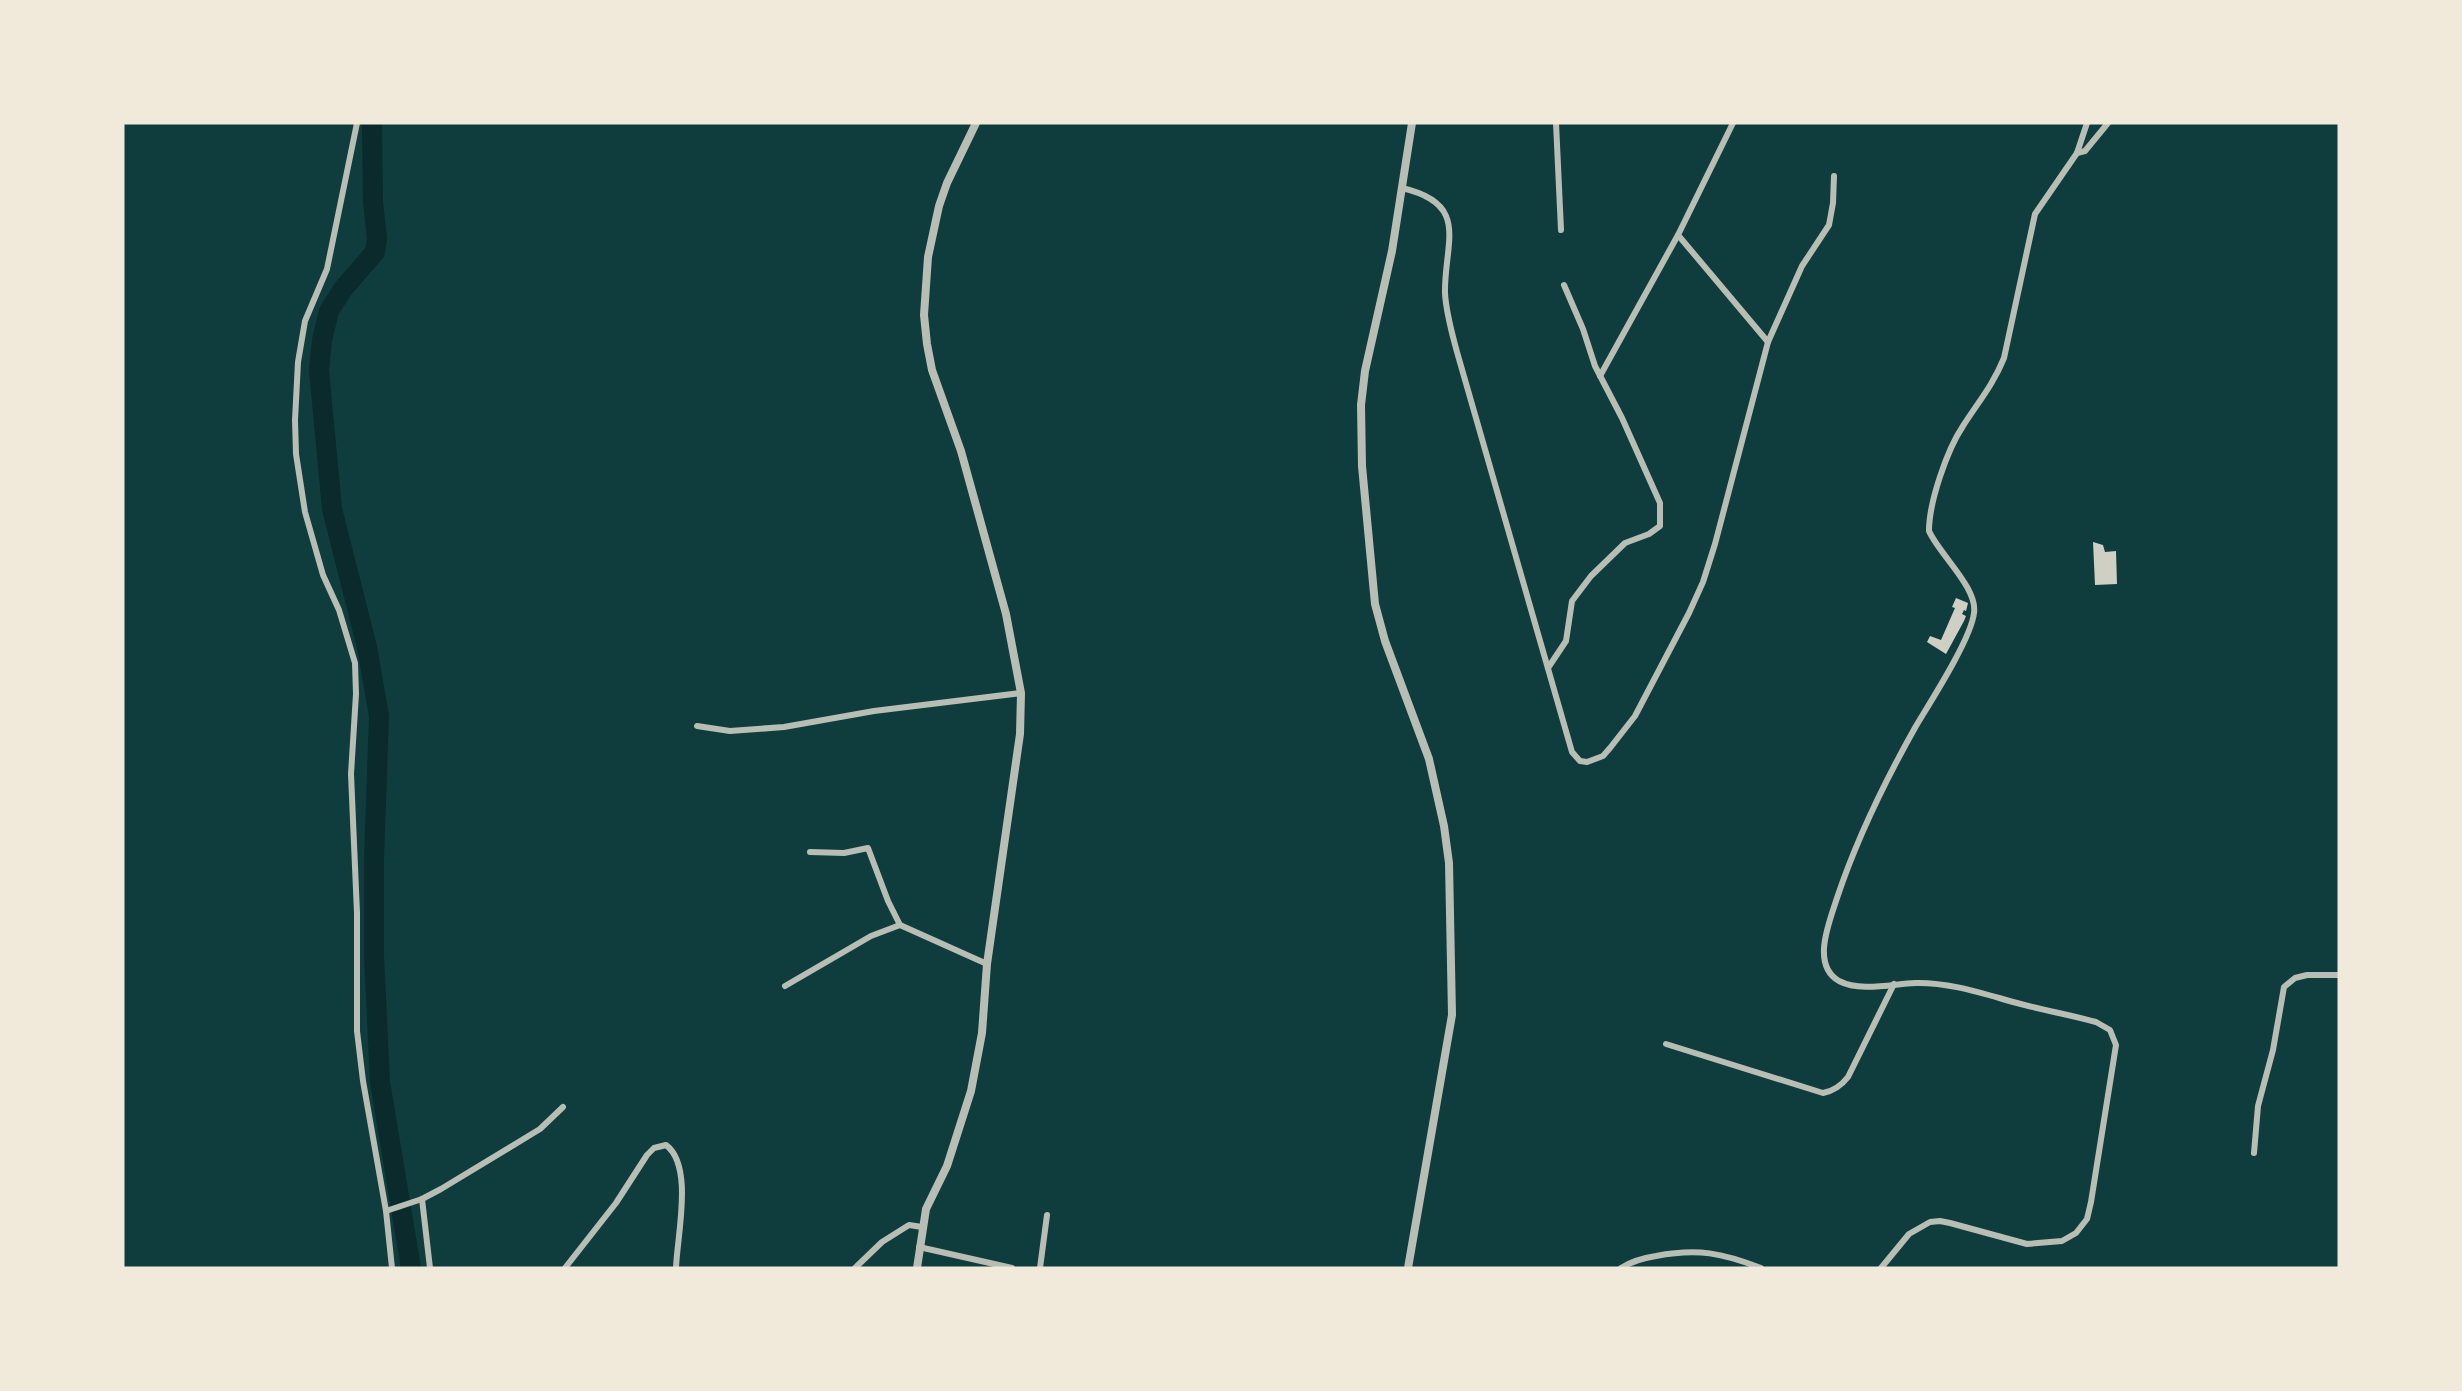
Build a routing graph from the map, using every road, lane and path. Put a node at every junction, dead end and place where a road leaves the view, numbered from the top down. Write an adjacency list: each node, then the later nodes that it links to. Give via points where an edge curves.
1 (357, 123): 29 (street, via 327,269 305,321 295,420 305,512 355,663 351,774 357,912 356,1014 363,1081)
2 (976, 123): 17 (street, via 939,206 928,257 924,315 932,370 961,451 1006,614)
3 (1412, 123): 10 (street)
4 (1556, 123): 11 (street)
5 (1733, 123): 12 (street)
6 (2087, 123): 8 (street)
7 (2108, 123): 8 (street, via 2085,151)
8 (2077, 153): 23 (street, via 2035,214 2004,358 1995,380 1952,444 1932,510 1929,531 1966,586 1974,616 1858,841 1826,933 1824,963 1839,981 1854,987)
9 (1834, 176): 14 (street, via 1828,225 1802,266)
10 (1402, 188): 16 (street, via 1434,201 1448,221 1448,315); 41 (street, via 1363,386 1362,466 1375,604 1429,759 1444,826 1452,971 1452,1015)
11 (1561, 230)
12 (1678, 235): 14 (street); 15 (street)
13 (1564, 285): 15 (street)
14 (1768, 342): 16 (street, via 1703,582 1635,716 1603,756 1587,762 1580,761 1572,752)
15 (1600, 376): 16 (street, via 1660,503 1660,526 1625,543 1590,576 1572,601 1566,641)
16 (1548, 668)
17 (1021, 693): 18 (street, via 874,711 784,727 730,731); 21 (street, via 1020,734)
18 (697, 726)
19 (810, 852): 20 (street, via 844,853 868,848)
20 (900, 925): 21 (street); 24 (street, via 871,936)
21 (987, 964): 31 (street, via 982,1033 971,1091)
22 (2339, 975): 27 (street, via 2295,978 2284,987 2258,1106)
23 (1894, 984): 25 (street, via 1848,1077 1830,1092); 44 (street, via 1932,982 2096,1022 2110,1030 2116,1045 2091,1202 2087,1218 2076,1233 2054,1243 2027,1245 1950,1223 1930,1222 1909,1234)
24 (785, 986)
25 (1666, 1044)
26 (563, 1107): 28 (street, via 540,1130)
27 (2254, 1153)
28 (422, 1200): 29 (street); 34 (street)
29 (386, 1211): 33 (street)
30 (1047, 1215): 40 (street)
31 (922, 1227): 32 (street); 37 (street, via 909,1225 882,1242)
32 (919, 1247): 38 (street); 39 (street)
33 (392, 1268)
34 (430, 1268)
35 (565, 1268): 36 (street, via 616,1203 647,1155 666,1145 678,1160 682,1184)
36 (676, 1268)
37 (855, 1268)
38 (917, 1268)
39 (1012, 1268)
40 (1040, 1268)
41 (1408, 1268)
42 (1621, 1268): 43 (street, via 1644,1258 1692,1251 1729,1256)
43 (1761, 1268)
44 (1881, 1268)

